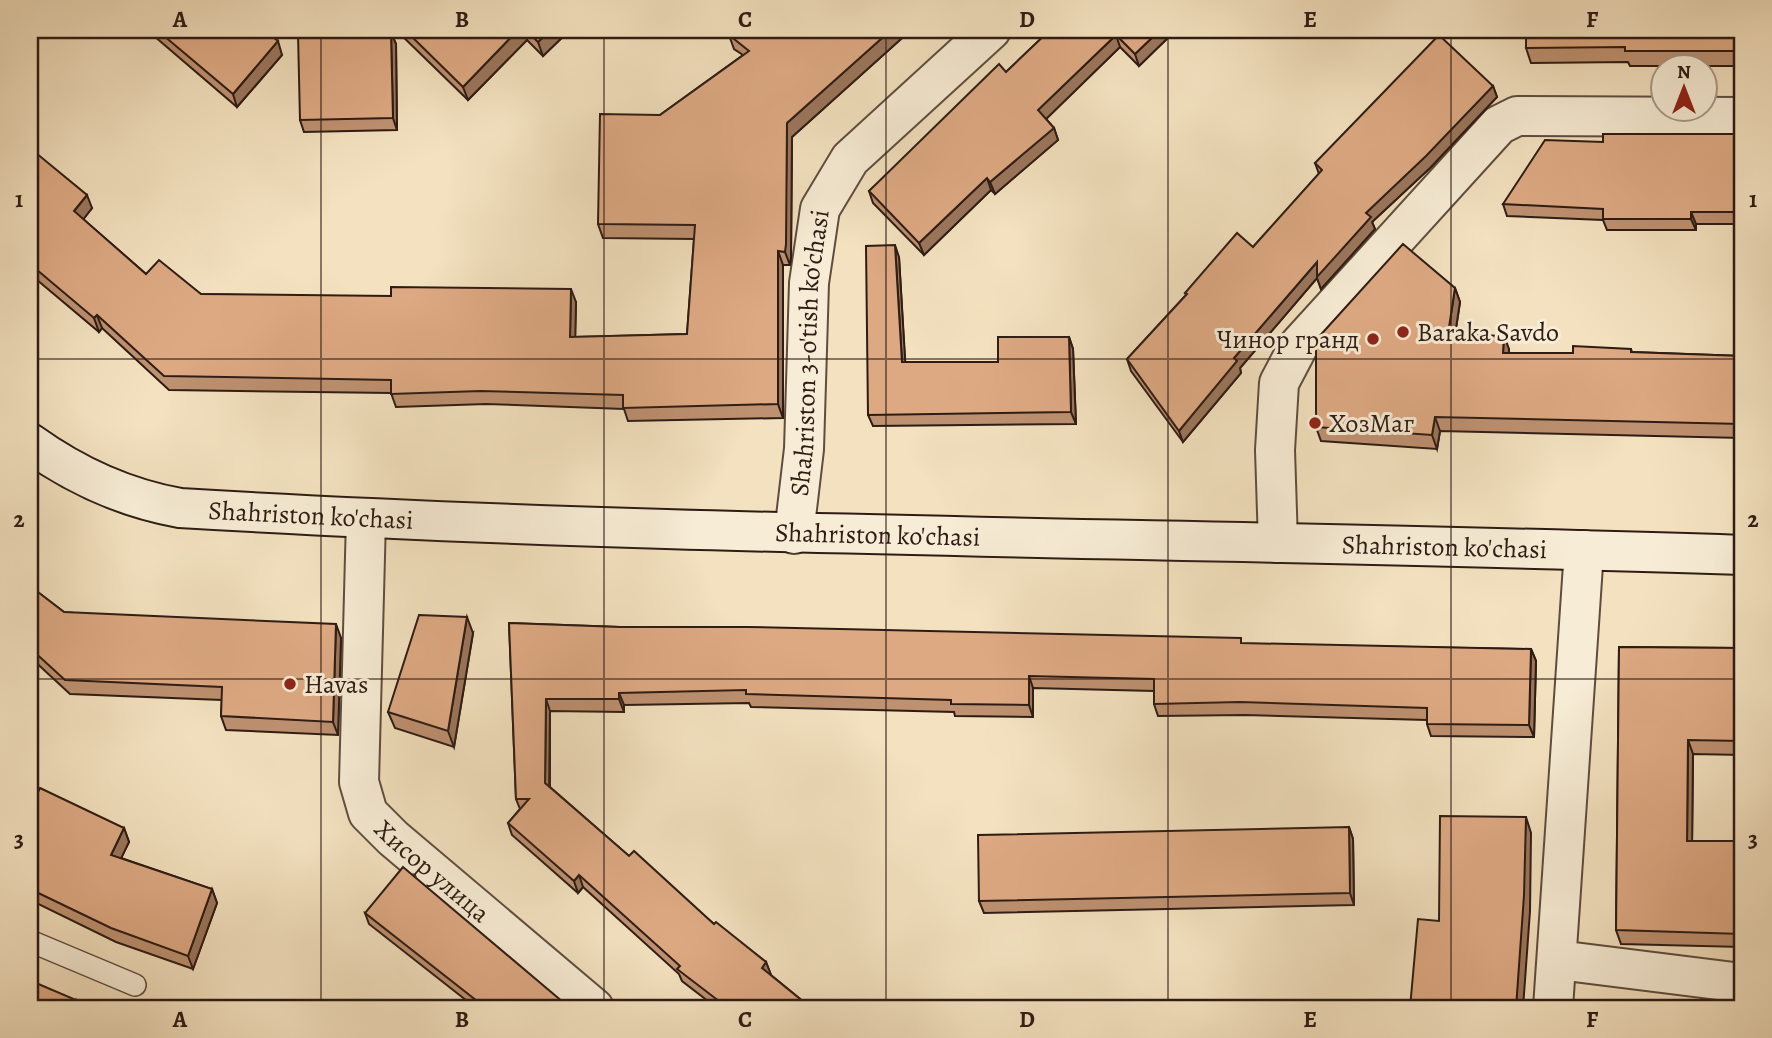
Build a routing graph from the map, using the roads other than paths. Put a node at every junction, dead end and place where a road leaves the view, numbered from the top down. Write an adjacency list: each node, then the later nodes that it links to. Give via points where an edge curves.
1 (991, 30): 5 (street, Shahriston 3-o'tish ko'chasi, via 850,159 820,209 809,283 804,449)
2 (1742, 117): 6 (street, via 1517,116 1499,125 1299,345 1279,383 1275,450)
3 (30, 443): 4 (street, Shahriston ko'chasi, via 83,476 152,503)
4 (366, 519): 5 (street, Shahriston ko'chasi); 13 (street, Хисор улица, via 359,782 368,813)
5 (794, 534): 6 (street, Shahriston ko'chasi)
6 (1278, 543): 7 (street, Shahriston ko'chasi)
7 (1584, 550): 8 (street, Shahriston ko'chasi); 10 (street)
8 (1742, 555)
9 (30, 941): 12 (lane)
10 (1558, 960): 11 (street); 14 (street)
11 (1742, 983)
12 (135, 985)
13 (594, 1008)
14 (1553, 1008)

